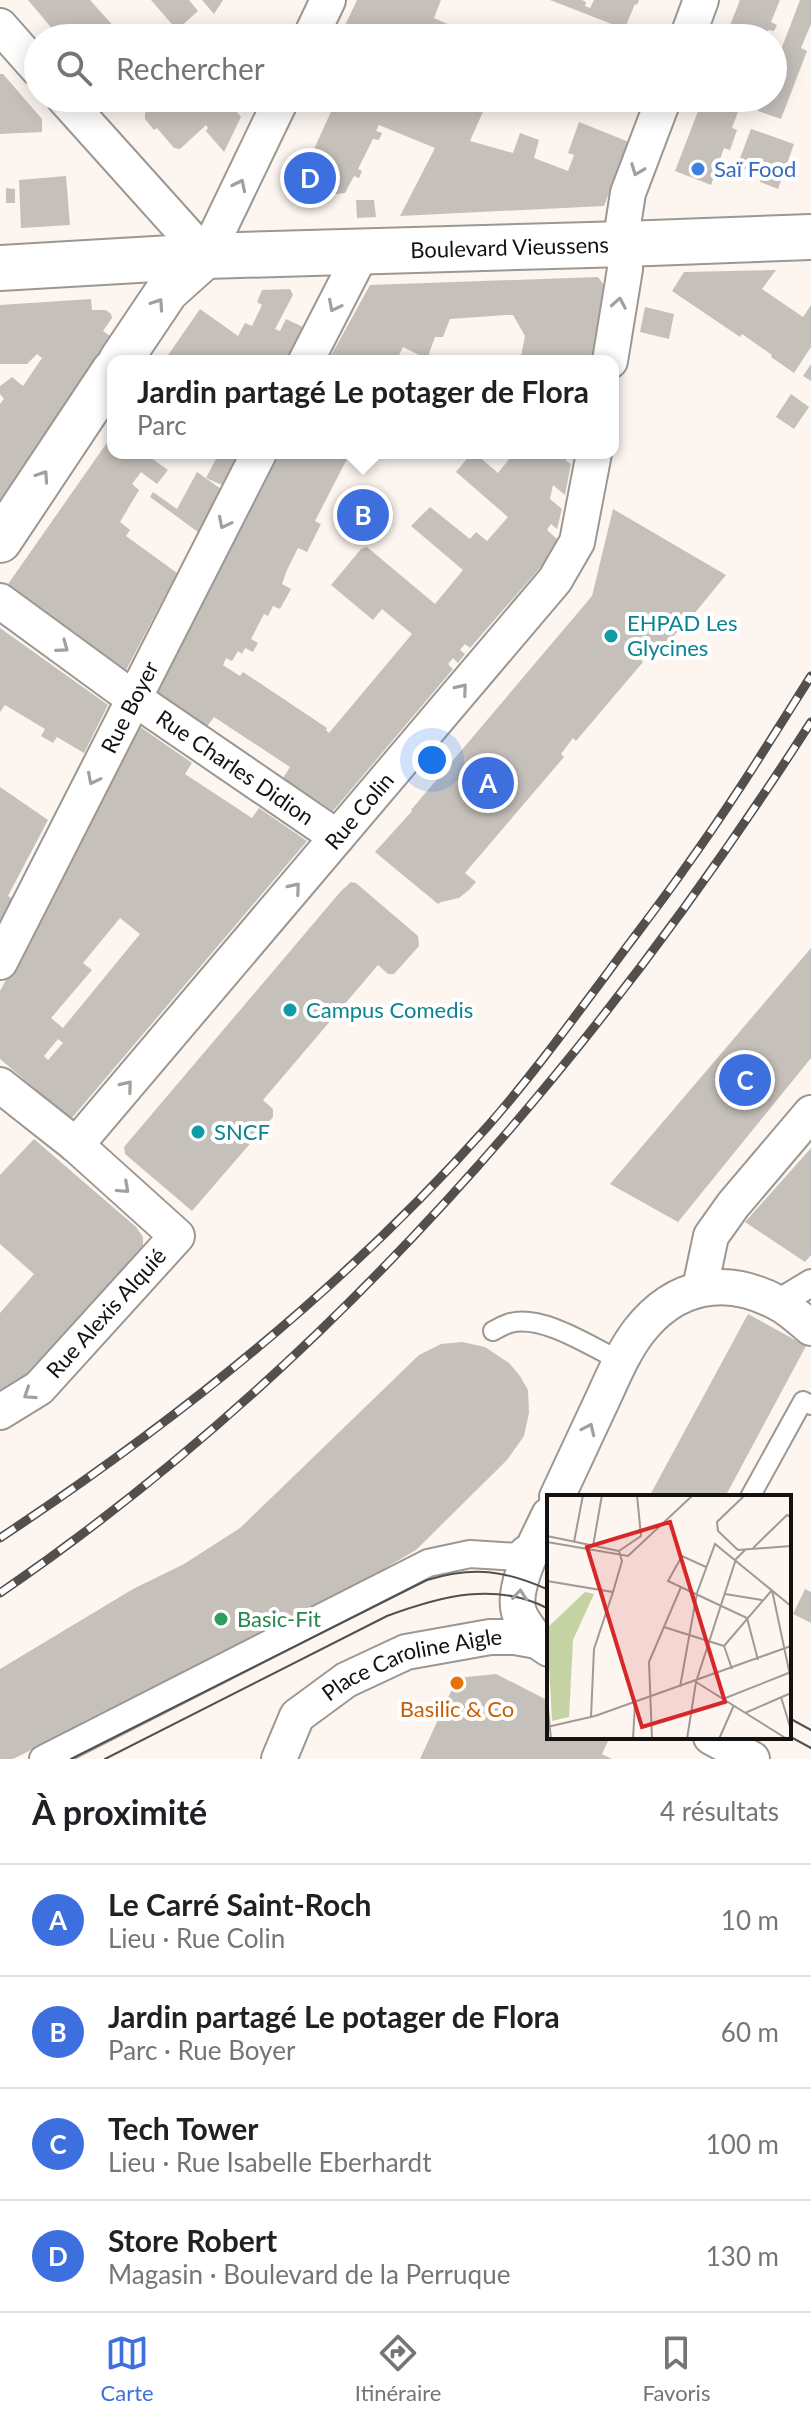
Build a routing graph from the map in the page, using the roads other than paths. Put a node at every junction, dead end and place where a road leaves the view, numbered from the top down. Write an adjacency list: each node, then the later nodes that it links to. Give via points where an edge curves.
1 (328, 0): 3 (street)
2 (701, 0): 4 (street)
3 (317, 24)
4 (692, 24)
5 (1, 30): 6 (street)
6 (24, 54)
7 (77, 112): 13 (street)
8 (275, 112): 13 (street, one-way to 8)
9 (659, 112): 11 (street, one-way to 11, via 628,193)
10 (808, 230): 11 (main road, Boulevard Vieussens)
11 (625, 244): 12 (main road, Boulevard Vieussens); 17 (street, one-way to 11)
12 (362, 252): 13 (main road, Boulevard Vieussens); 16 (street, one-way to 16)
13 (206, 256): 14 (main road, Boulevard Vieussens); 15 (street, one-way to 13, via 167,291)
14 (0, 268)
15 (124, 355)
16 (309, 355)
17 (611, 355)
18 (107, 380): 21 (street, one-way to 18)
19 (256, 459): 23 (street, Rue Boyer, one-way to 23)
20 (593, 459): 24 (street, Rue Colin, one-way to 20, via 567,563 577,542)
21 (0, 541)
22 (0, 601): 23 (street, Rue Charles Didion, one-way to 23)
23 (134, 698): 24 (street, Rue Charles Didion); 25 (street, Rue Boyer, one-way to 25)
24 (337, 837): 28 (street, Rue Colin, one-way to 24)
25 (0, 962)
26 (0, 1085): 28 (street, Rue Alexis Alquié)
27 (811, 1113): 30 (street, via 711,1236)
28 (76, 1145): 36 (street, Rue Alexis Alquié, one-way to 36, via 177,1236 39,1388)
29 (811, 1283): 31 (street)
30 (700, 1288): 31 (street, via 746,1290); 34 (street, via 663,1305)
31 (778, 1303): 32 (street)
32 (811, 1328)
33 (493, 1331): 34 (lane, via 509,1323 536,1322)
34 (621, 1361): 37 (street, one-way to 34)
35 (811, 1405): 38 (lane, via 803,1401)
36 (0, 1412)
37 (558, 1495)
38 (751, 1495)
39 (547, 1519): 40 (street)
40 (534, 1546): 41 (street, one-way to 40, via 519,1614 517,1596); 43 (street, via 518,1557 470,1554 428,1563)
41 (543, 1645): 44 (street, Place Caroline Aigle, via 490,1637 406,1652 346,1680 297,1716)
42 (715, 1739): 45 (street)
43 (43, 1759)
44 (279, 1759)
45 (752, 1759)

